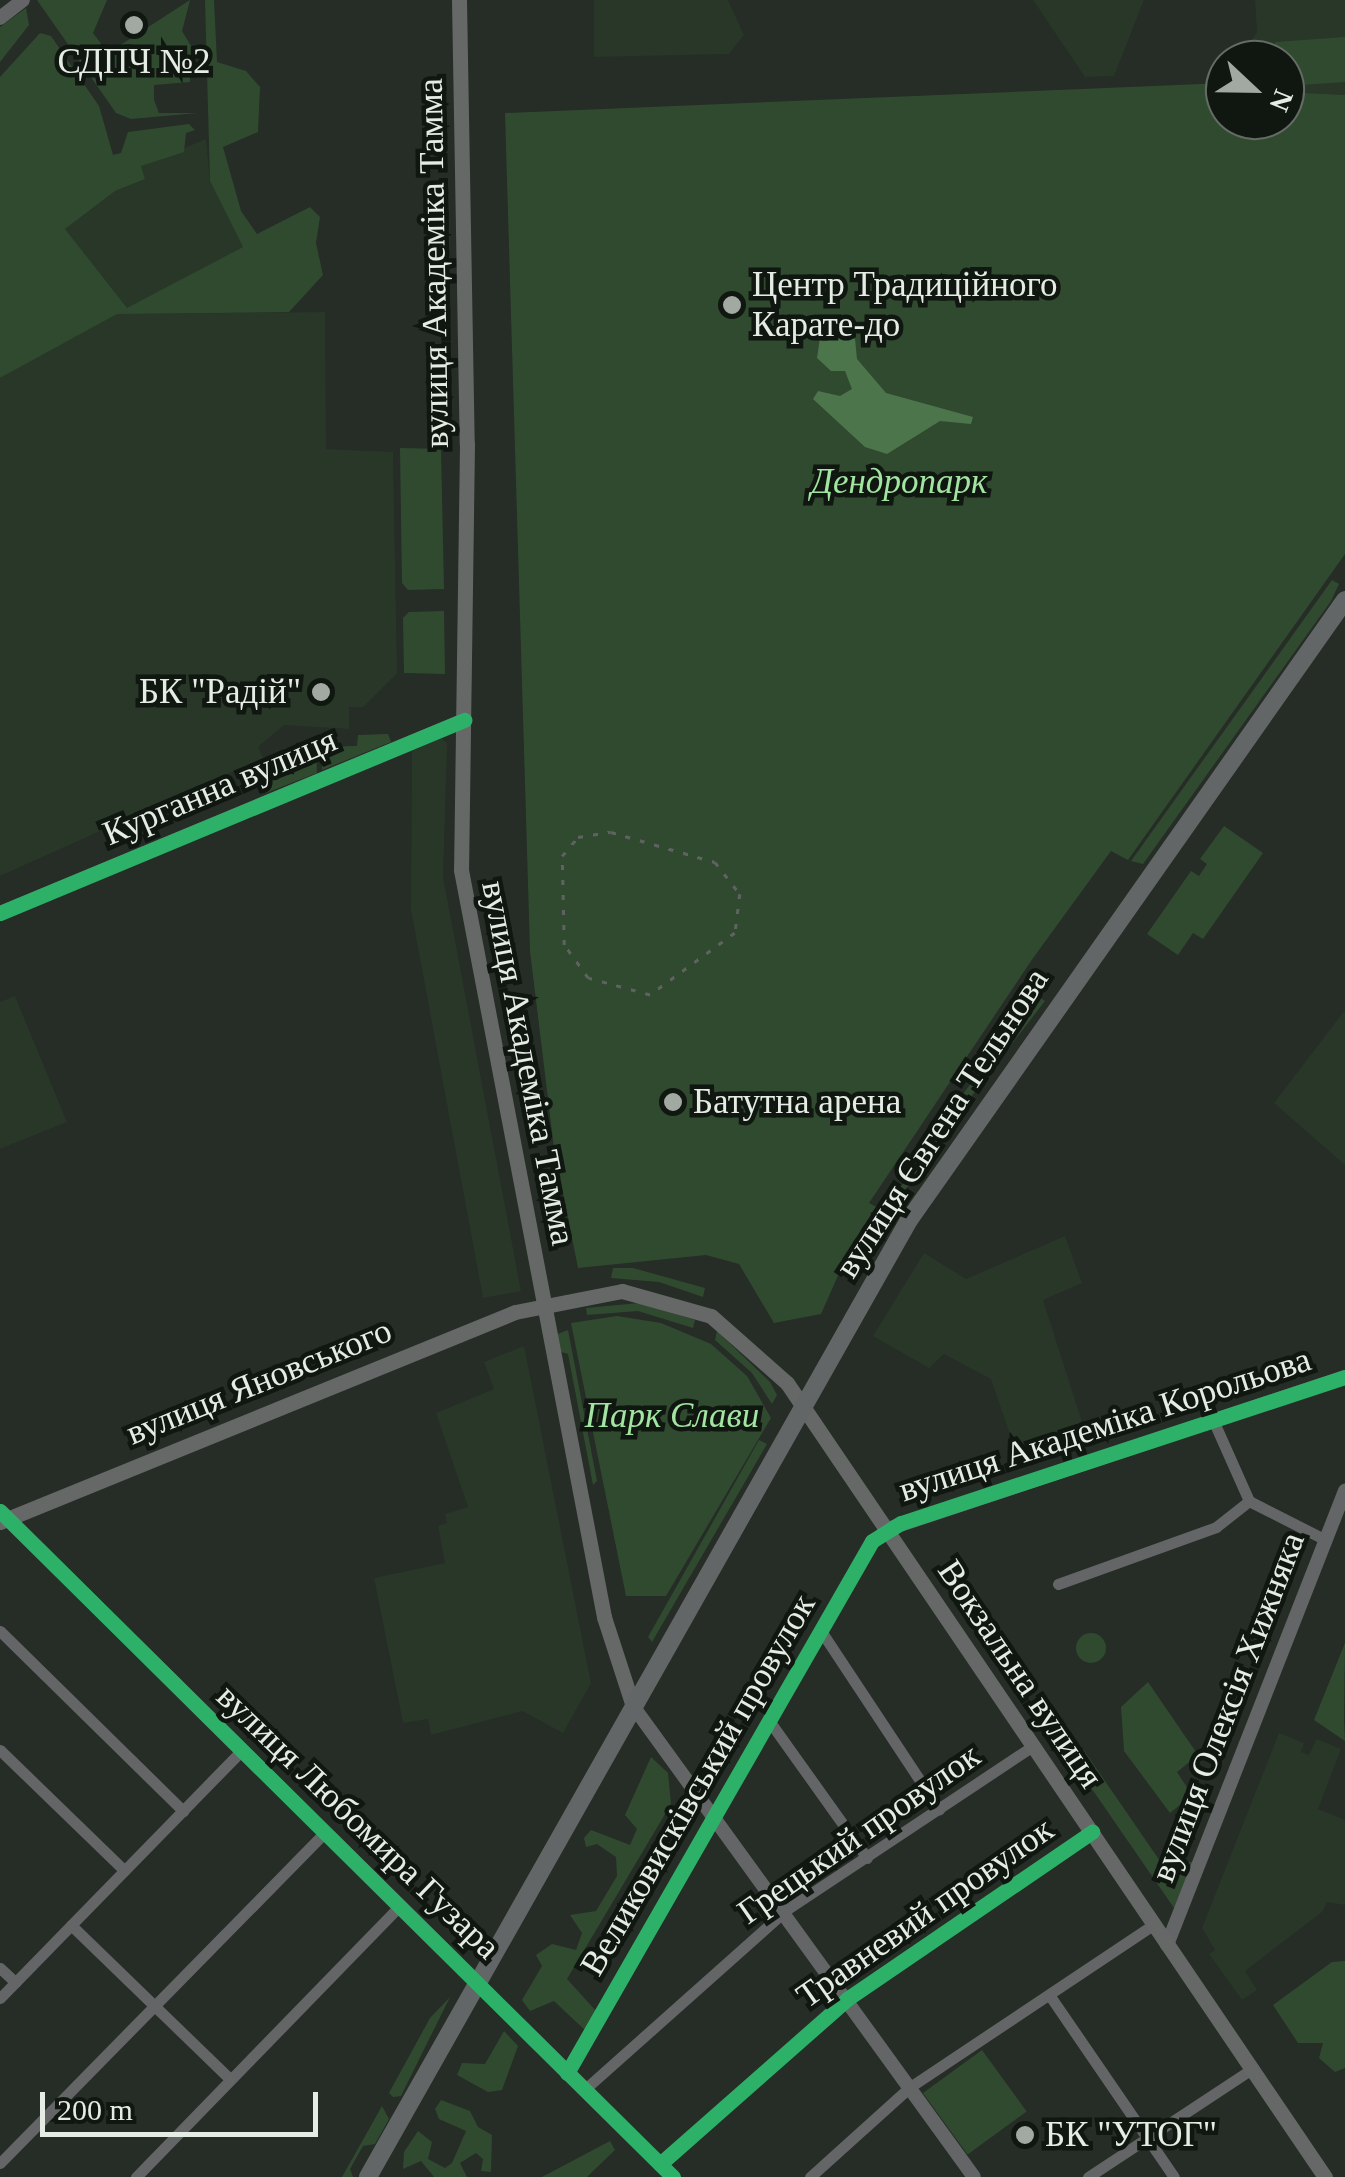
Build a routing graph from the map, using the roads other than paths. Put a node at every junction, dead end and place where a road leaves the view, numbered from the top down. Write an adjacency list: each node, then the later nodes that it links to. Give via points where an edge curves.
1 (23, 0): 3 (street)
2 (459, 0): 5 (main road, вулиця Академіка Тамма)
3 (0, 18)
4 (1345, 600): 9 (main road, вулиця Євгена Тельнова, via 967,1133)
5 (464, 720): 6 (street, Курганна вулиця); 7 (main road, вулиця Академіка Тамма, via 466,910)
6 (0, 913)
7 (544, 1305): 9 (main road, Вокзальна вулиця, via 606,1291 682,1304 754,1348); 13 (main road, вулиця Яновського); 19 (main road, вулиця Академіка Тамма, via 604,1617)
8 (1345, 1377): 10 (street, вулиця Академіка Корольова)
9 (803, 1407): 14 (main road, Вокзальна вулиця); 19 (main road, вулиця Євгена Тельнова)
10 (1212, 1420): 12 (street); 14 (street, вулиця Академіка Корольова)
11 (1345, 1491): 15 (street, вулиця Олексія Хижняка)
12 (1249, 1501): 15 (street); 16 (street, via 1216,1527)
13 (2, 1517): 23 (street, вулиця Любомира Гузара)
14 (885, 1530): 18 (street, Великовисківський провулок, via 872,1541); 21 (main road, Вокзальна вулиця)
15 (1326, 1540): 35 (street, вулиця Олексія Хижняка)
16 (1058, 1584)
17 (0, 1631): 25 (street)
18 (821, 1631): 20 (street, Великовисківський провулок); 24 (street)
19 (633, 1706): 26 (street); 38 (main road, вулиця Євгена Тельнова)
20 (770, 1722): 26 (street, Великовисківський провулок); 29 (street)
21 (1034, 1746): 24 (street, Грецький провулок); 27 (main road, Вокзальна вулиця)
22 (0, 1750): 30 (street)
23 (241, 1752): 25 (street); 28 (street, вулиця Любомира Гузара)
24 (939, 1809): 29 (street, Грецький провулок)
25 (183, 1811): 30 (street)
26 (716, 1813): 32 (street); 44 (street, Великовисківський провулок)
27 (1092, 1832): 33 (main road, Вокзальна вулиця); 41 (street, Травневий провулок)
28 (324, 1833): 31 (street, вулиця Любомира Гузара); 42 (street)
29 (867, 1858): 32 (street, Грецький провулок)
30 (124, 1870): 34 (street)
31 (399, 1907): 38 (street, вулиця Любомира Гузара); 45 (street)
32 (786, 1910): 41 (street); 47 (street, Грецький провулок)
33 (1154, 1924): 35 (main road, Вокзальна вулиця); 39 (street)
34 (71, 1925): 37 (street); 42 (street)
35 (1167, 1945): 43 (main road, Вокзальна вулиця)
36 (0, 1968): 37 (street)
37 (16, 1982): 40 (street)
38 (479, 1984): 44 (street, вулиця Любомира Гузара); 53 (main road, вулиця Євгена Тельнова)
39 (1050, 1996): 46 (street); 48 (street)
40 (0, 1998)
41 (847, 1998): 46 (street); 50 (street, Травневий провулок)
42 (156, 2006): 45 (street); 49 (street)
43 (1252, 2068): 48 (street); 60 (main road, Вокзальна вулиця)
44 (567, 2073): 47 (street, вулиця Любомира Гузара)
45 (230, 2079): 52 (street)
46 (910, 2087): 51 (street); 57 (street)
47 (584, 2090): 50 (street, вулиця Любомира Гузара)
48 (1149, 2138): 58 (street); 59 (street)
49 (0, 2162)
50 (660, 2164): 54 (street, вулиця Любомира Гузара)
51 (824, 2164): 55 (street); 56 (street)
52 (136, 2177)
53 (368, 2177)
54 (673, 2177)
55 (810, 2177)
56 (835, 2177)
57 (974, 2177)
58 (1088, 2177)
59 (1174, 2177)
60 (1325, 2177)

